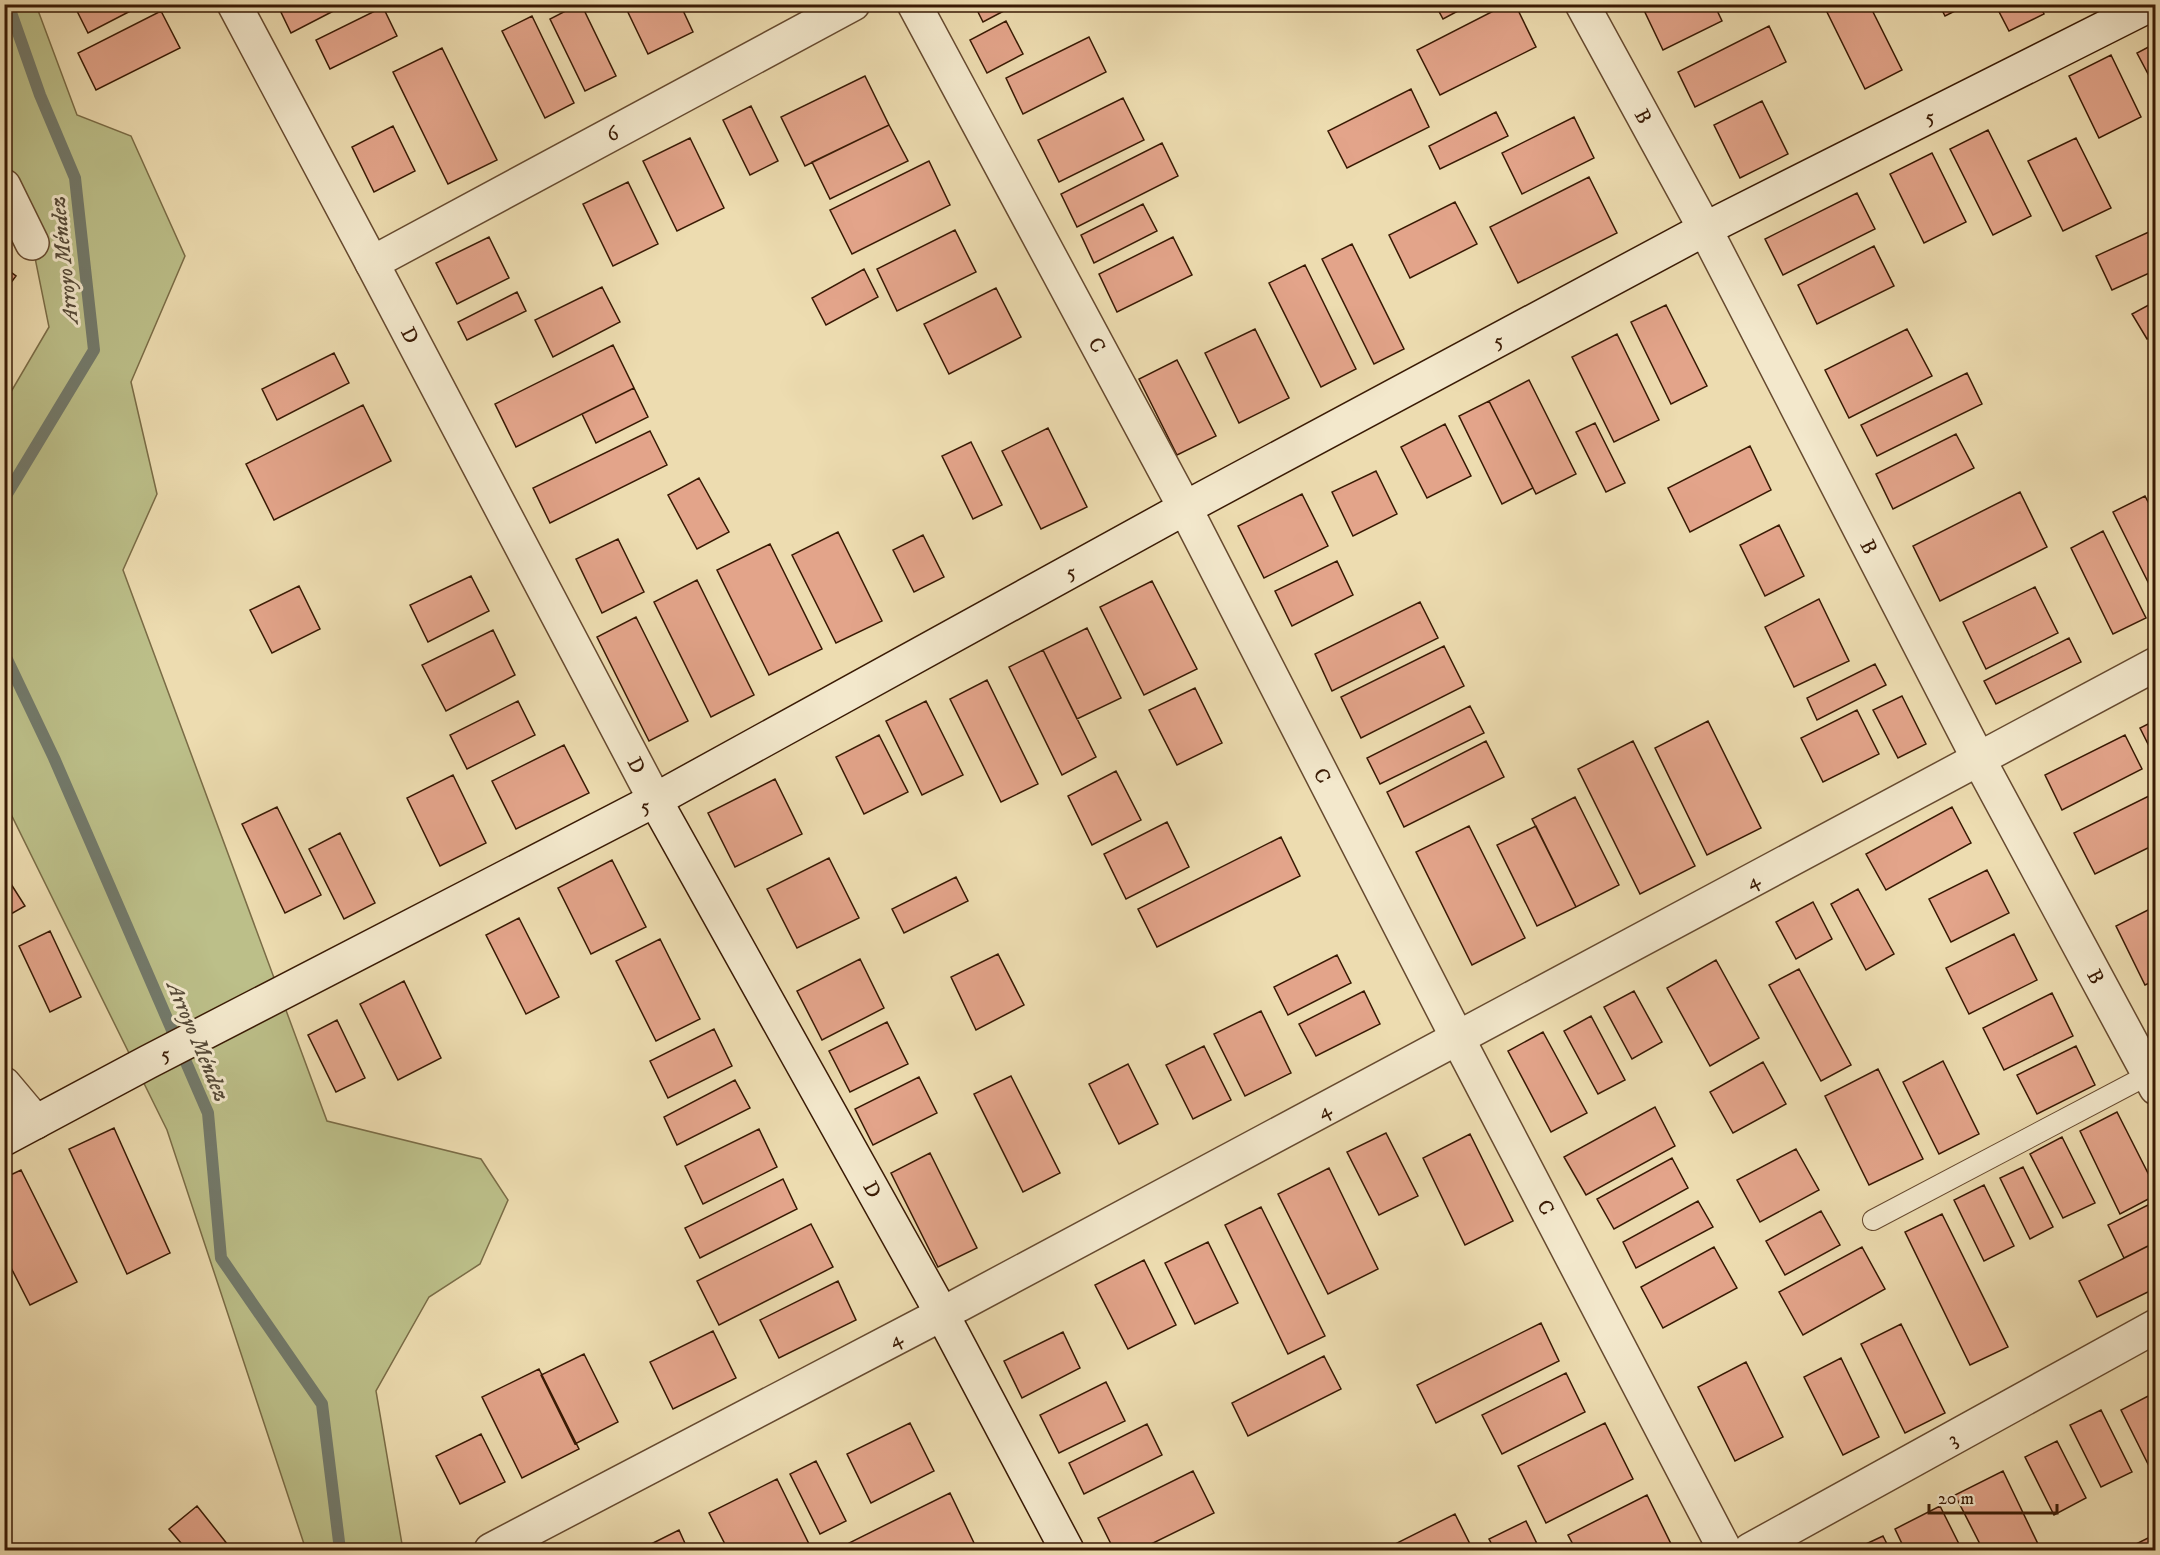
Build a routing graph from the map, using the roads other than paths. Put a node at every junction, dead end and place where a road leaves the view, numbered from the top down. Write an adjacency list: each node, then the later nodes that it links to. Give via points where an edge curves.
1 (234, 4): 9 (street, D)
2 (853, 4): 9 (street, 6)
3 (914, 4): 10 (street, C)
4 (1582, 4): 7 (street, B)
5 (2152, 4): 7 (street, 5)
6 (4, 186): 8 (street)
7 (1705, 229): 10 (street, 5); 12 (street, B)
8 (32, 243)
9 (372, 263): 13 (street, D)
10 (1185, 508): 13 (street, 5); 14 (street, C)
11 (2156, 664): 12 (street, 4)
12 (1979, 760): 14 (street, 4); 15 (street, B)
13 (654, 801): 17 (street, 5); 20 (street, D)
14 (1458, 1039): 20 (street, 4); 24 (street, C)
15 (2152, 1081): 19 (lane)
16 (4, 1084): 17 (street)
17 (36, 1122): 18 (street)
18 (4, 1139)
19 (1873, 1220)
20 (942, 1314): 22 (street, 4); 23 (street, D)
21 (2156, 1326): 25 (street, 3)
22 (491, 1551)
23 (1067, 1551)
24 (1725, 1551)
25 (1750, 1551)

